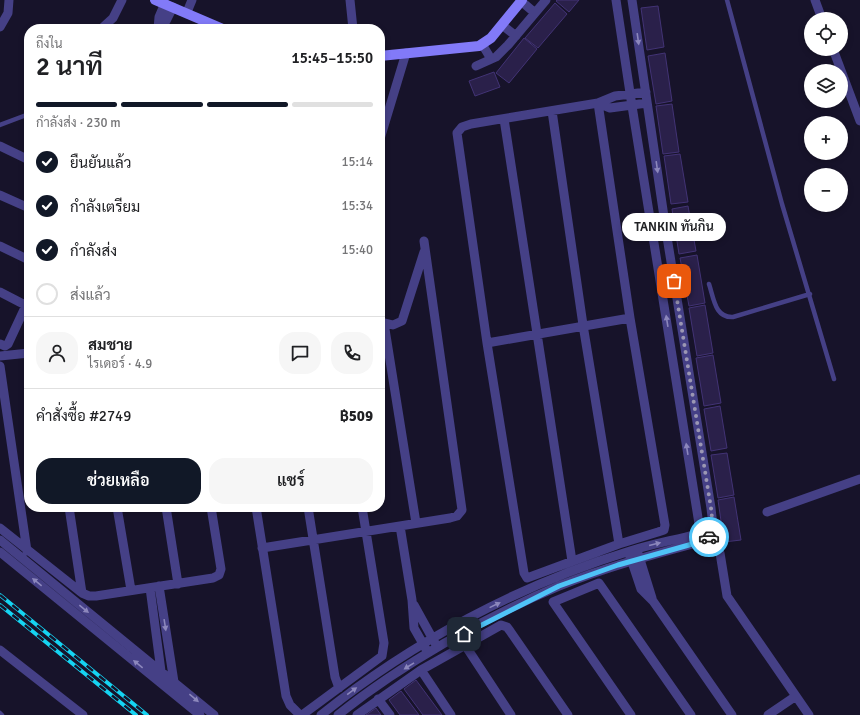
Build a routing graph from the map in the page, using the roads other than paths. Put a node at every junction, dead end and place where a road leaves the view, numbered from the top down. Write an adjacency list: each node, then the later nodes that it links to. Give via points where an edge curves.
1 (9, 0): 20 (street, via 8,13)
2 (122, 0): 15 (street)
3 (192, 0): 12 (street)
4 (350, 0): 18 (street)
5 (521, 0): 14 (street); 19 (street)
6 (546, 0): 14 (street)
7 (616, 0): 29 (street)
8 (632, 0): 28 (street, one-way to 28)
9 (727, 0): 51 (lane, via 782,204)
10 (815, 0): 13 (street)
11 (164, 3): 12 (street); 16 (street)
12 (187, 12): 17 (street)
13 (819, 12)
14 (535, 13): 21 (street)
15 (106, 24)
16 (158, 24)
17 (212, 24)
18 (352, 24)
19 (502, 24): 21 (street); 22 (street)
20 (0, 27)
21 (516, 36): 26 (street)
22 (482, 44): 23 (street, via 465,49); 26 (street)
23 (406, 53): 24 (street); 37 (street)
24 (385, 55)
25 (836, 56): 36 (street)
26 (491, 59): 27 (street)
27 (476, 66)
28 (646, 92): 29 (street); 31 (street)
29 (630, 94): 30 (street, via 615,96); 32 (street)
30 (598, 103): 32 (street, via 610,108); 33 (street); 54 (street)
31 (647, 103): 32 (street); 43 (street, one-way to 43)
32 (632, 106): 44 (street)
33 (552, 111): 35 (street); 56 (street)
34 (24, 116): 38 (lane)
35 (504, 119): 57 (street); 60 (street, via 466,126 457,133)
36 (860, 121)
37 (385, 122)
38 (0, 125)
39 (0, 146): 40 (street)
40 (24, 158)
41 (0, 195): 42 (street)
42 (24, 206)
43 (667, 236): 44 (street); 65 (street)
44 (654, 239): 66 (street, one-way to 44)
45 (424, 241): 47 (street)
46 (0, 246): 48 (street)
47 (425, 251): 55 (street, via 402,321 393,325); 76 (street, via 462,510 457,516)
48 (24, 258)
49 (709, 284): 51 (lane, via 720,314 725,318)
50 (0, 292): 52 (street)
51 (810, 294): 64 (lane)
52 (24, 302)
53 (24, 312): 59 (street, via 8,344)
54 (630, 318): 56 (street); 84 (street, via 665,525 664,530)
55 (385, 323)
56 (583, 325): 57 (street); 84 (street)
57 (536, 334): 60 (street); 91 (street)
58 (385, 340): 76 (street)
59 (0, 344)
60 (487, 344): 91 (street, via 525,577)
61 (24, 354): 62 (street)
62 (0, 356)
63 (0, 366): 87 (street)
64 (834, 379)
65 (691, 385): 66 (street); 80 (street)
66 (677, 387): 77 (street, one-way to 66)
67 (860, 479): 75 (street)
68 (70, 512): 96 (street)
69 (118, 512): 94 (street)
70 (167, 512): 92 (street)
71 (212, 512): 92 (street, via 221,569 219,574 213,578)
72 (257, 512): 85 (street)
73 (309, 512): 82 (street)
74 (363, 512): 81 (street)
75 (767, 512)
76 (416, 523): 78 (street)
77 (700, 525): 80 (street); 86 (street, one-way to 77, via 698,534)
78 (400, 526): 81 (street); 97 (street)
79 (0, 528): 87 (street)
80 (713, 528): 90 (street, via 708,538 703,541)
81 (366, 530): 82 (street); 108 (street, via 384,643 383,652 382,656)
82 (313, 539): 85 (street); 108 (street, via 335,677)
83 (0, 540): 106 (street, one-way to 106)
84 (619, 544): 91 (street)
85 (262, 548): 114 (street, via 286,696 290,705)
86 (633, 550): 90 (street); 95 (street, via 578,568)
87 (27, 551): 96 (street)
88 (0, 552): 106 (street, one-way to 88)
89 (720, 553): 109 (street, via 727,596)
90 (635, 560): 98 (street, via 559,586); 124 (street, via 653,601)
91 (572, 561)
92 (178, 584): 93 (street)
93 (155, 587): 94 (street); 106 (street); 107 (street, one-way to 107)
94 (131, 590): 96 (street, via 96,596)
95 (523, 592): 98 (street); 99 (street, one-way to 95)
96 (82, 593)
97 (412, 600): 99 (street); 100 (street, via 414,628)
98 (528, 601): 102 (street)
99 (433, 638): 100 (street); 102 (street)
100 (423, 643): 104 (street); 115 (street, one-way to 100, via 364,682)
101 (464, 645): 105 (street); 120 (street); 121 (street, via 501,625 507,627)
102 (439, 648): 104 (street)
103 (0, 650): 111 (street)
104 (429, 653): 116 (street, one-way to 116)
105 (421, 670): 110 (street); 119 (street)
106 (158, 675): 107 (street)
107 (171, 685): 112 (street); 113 (street, one-way to 113)
108 (339, 688): 114 (street)
109 (796, 696): 125 (street); 126 (street)
110 (378, 699): 117 (street); 118 (street)
111 (83, 715)
112 (200, 715)
113 (214, 715)
114 (301, 715)
115 (321, 715)
116 (338, 715)
117 (357, 715)
118 (390, 715)
119 (451, 715)
120 (511, 715)
121 (568, 715)
122 (631, 715): 123 (street, via 553,602 599,583)
123 (691, 715)
124 (732, 715)
125 (768, 715)
126 (809, 715)

